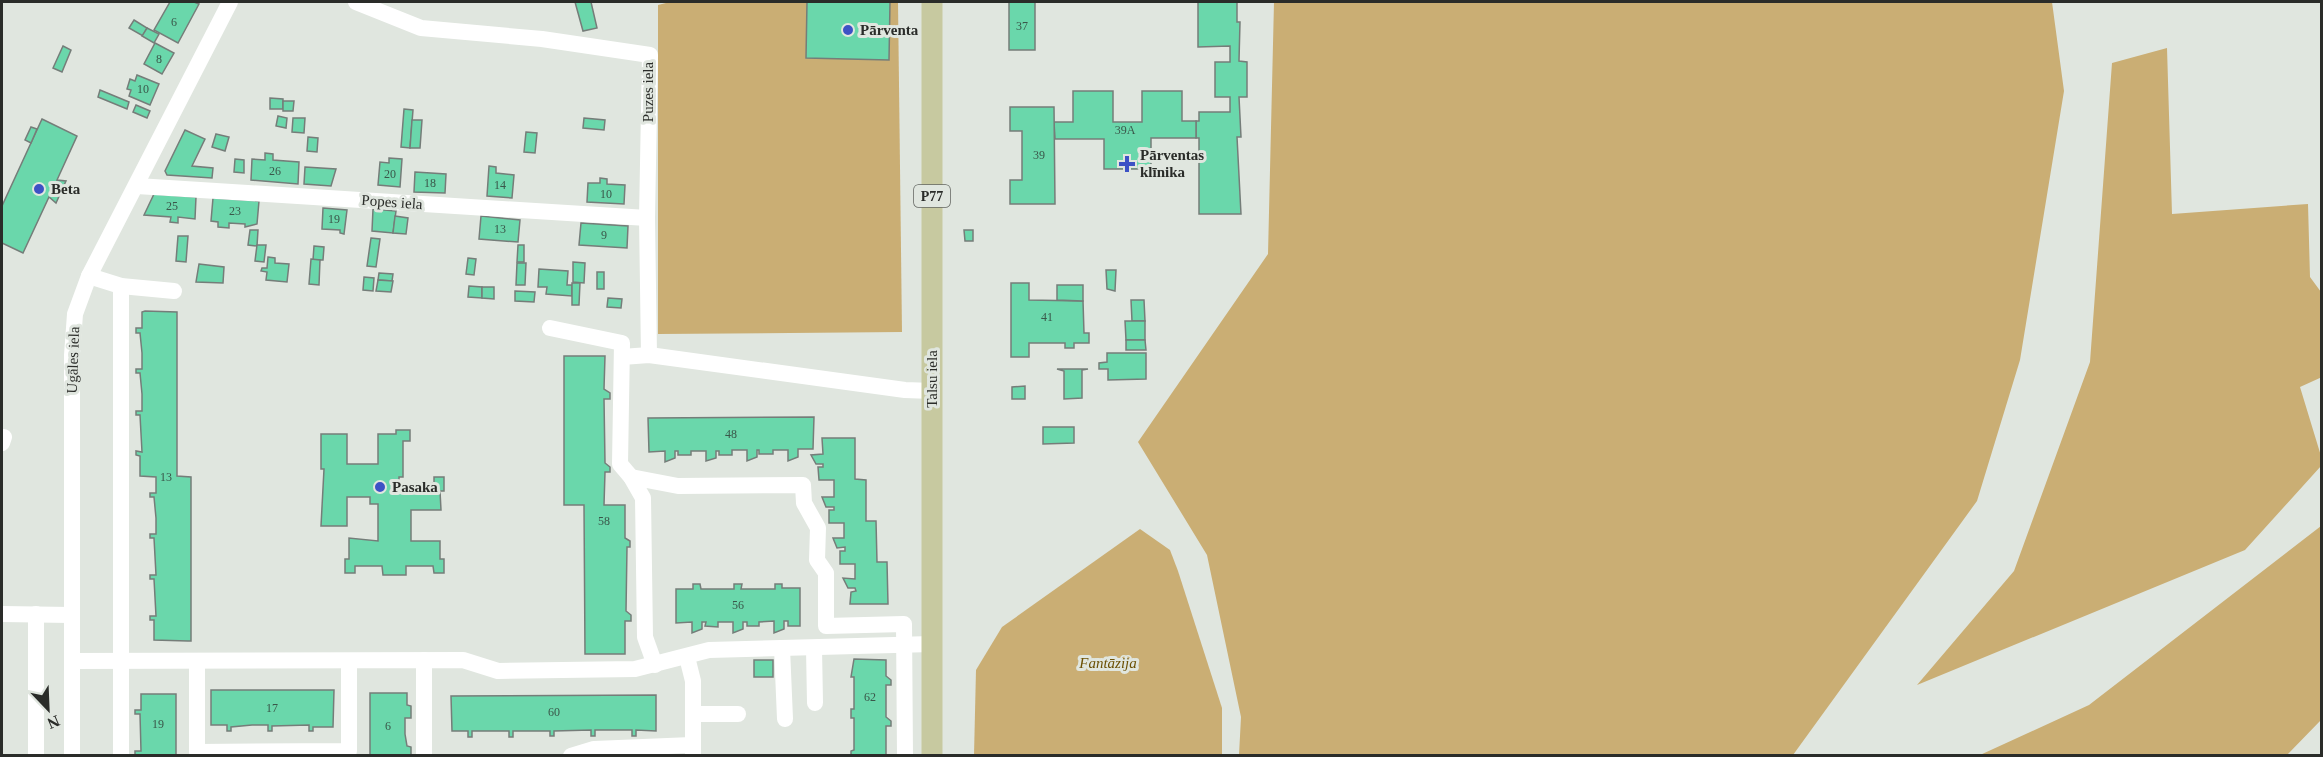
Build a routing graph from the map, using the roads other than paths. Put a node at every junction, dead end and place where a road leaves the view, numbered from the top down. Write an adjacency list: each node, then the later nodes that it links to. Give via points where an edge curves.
1 (230, 2): 4 (street, Ugāles iela)
2 (356, 2): 5 (street, Puzes iela, via 421,28 542,39 650,55)
3 (932, 2): 12 (main road, Talsu iela / P77)
4 (137, 186): 5 (street, Popes iela); 6 (street, Ugāles iela)
5 (647, 218): 10 (street, Puzes iela)
6 (89, 276): 7 (street); 16 (street, Ugāles iela, via 75,314 72,355)
7 (121, 286): 8 (street); 27 (street)
8 (174, 291)
9 (549, 328): 11 (street, via 622,344)
10 (649, 355): 11 (street); 12 (street)
11 (622, 357): 13 (street, via 620,464)
12 (932, 391): 18 (main road, Talsu iela / P77)
13 (631, 477): 17 (street, via 678,486 803,484 804,503 818,528 817,560 826,573); 28 (street, via 643,498 645,637)
14 (2, 614): 15 (street)
15 (36, 614): 16 (street); 37 (street)
16 (71, 615): 26 (street, Ugāles iela)
17 (826, 626): 19 (street, via 904,624); 20 (street)
18 (932, 644): 19 (street); 43 (main road, Talsu iela / P77)
19 (906, 645): 20 (street); 42 (street)
20 (820, 647): 21 (street); 29 (street)
21 (782, 648): 22 (street, via 709,650); 32 (street)
22 (687, 657): 28 (street); 30 (street, via 693,681)
23 (424, 660): 25 (street); 28 (street, via 463,660 498,670 636,669); 40 (street)
24 (197, 661): 25 (street); 27 (street); 36 (street)
25 (349, 661): 35 (street)
26 (72, 662): 27 (street); 38 (street, Ugāles iela)
27 (121, 662): 39 (street)
28 (654, 665)
29 (815, 703)
30 (693, 714): 31 (street); 33 (street)
31 (738, 714)
32 (785, 719)
33 (692, 750): 34 (street)
34 (615, 752): 41 (street, via 594,749)
35 (350, 753): 36 (street)
36 (197, 754)
37 (36, 756)
38 (72, 756)
39 (121, 756)
40 (424, 756)
41 (571, 756)
42 (905, 756)
43 (932, 756)

